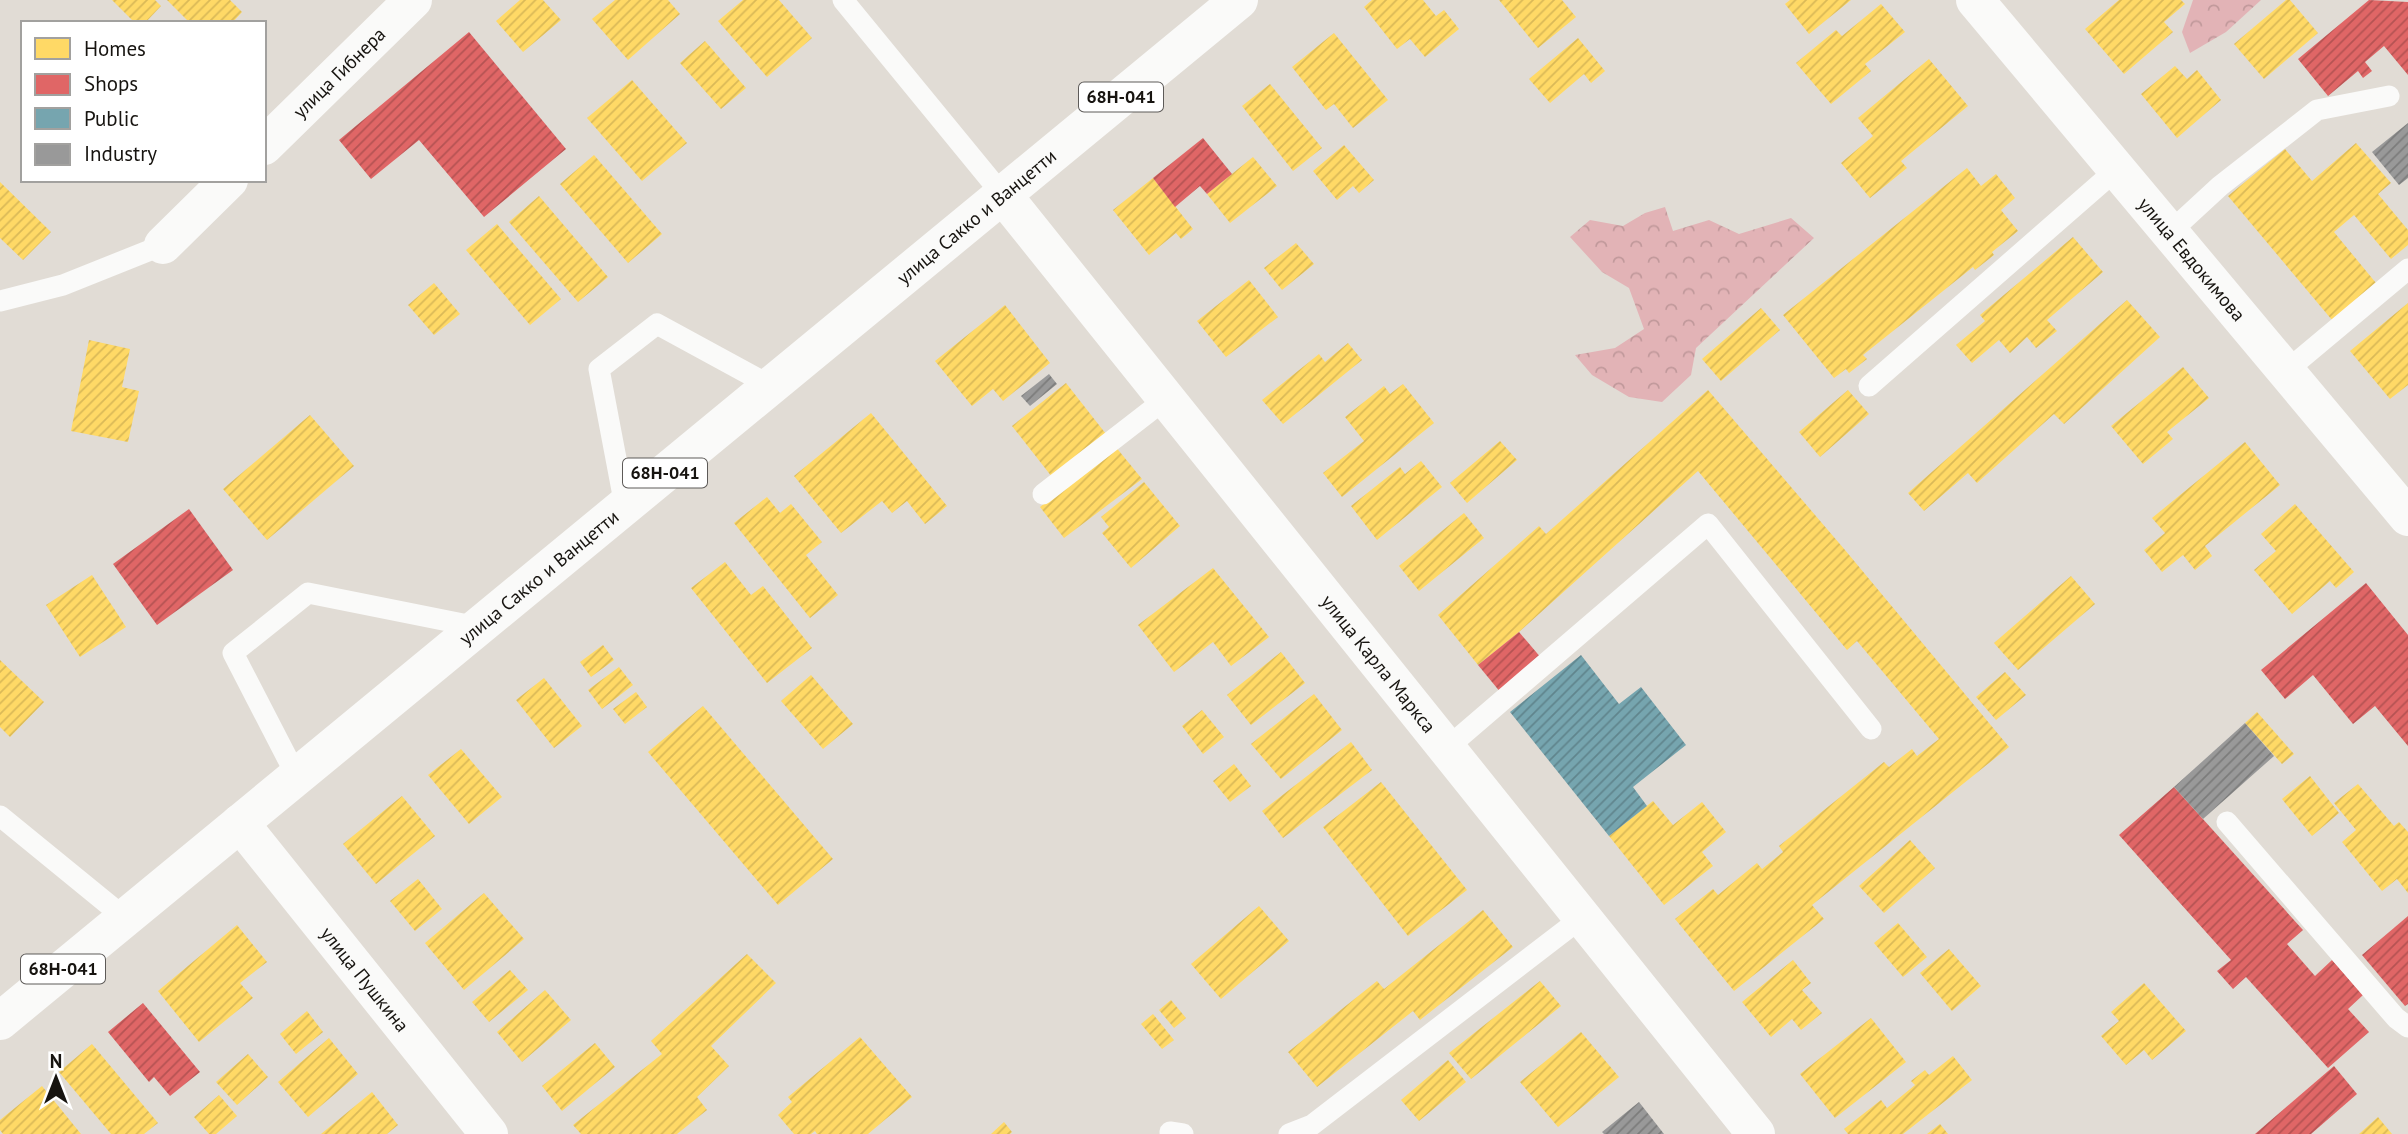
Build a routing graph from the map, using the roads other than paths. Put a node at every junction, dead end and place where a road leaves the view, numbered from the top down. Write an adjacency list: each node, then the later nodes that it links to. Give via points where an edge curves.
1 (413, 0): 6 (street, улица Гибнера)
2 (843, 0): 9 (lane)
3 (1239, 0): 9 (street, улица Сакко и Ванцетти / 68Н-041)
4 (1975, 0): 7 (street, улица Евдокимова)
5 (2389, 96): 10 (lane, via 2318,110)
6 (266, 144)
7 (2116, 170): 10 (street, улица Евдокимова); 16 (lane)
8 (227, 182): 11 (street)
9 (1002, 194): 15 (street, улица Сакко и Ванцетти / 68Н-041); 17 (street, улица Карла Маркса)
10 (2169, 233): 14 (street, улица Евдокимова)
11 (163, 245): 13 (lane, via 63,285)
12 (2408, 269): 14 (lane)
13 (0, 301)
14 (2285, 372): 20 (street, улица Евдокимова)
15 (771, 386): 19 (street, улица Сакко и Ванцетти / 68Н-041); 19 (lane, via 657,324 599,369)
16 (1869, 386)
17 (1167, 398): 18 (lane); 23 (street, улица Карла Маркса)
18 (1044, 494)
19 (625, 506): 21 (street, улица Сакко и Ванцетти / 68Н-041)
20 (2408, 517)
21 (478, 627): 24 (street, улица Сакко и Ванцетти / 68Н-041); 24 (lane, via 308,593 233,653)
22 (1871, 729): 23 (lane, via 1708,524)
23 (1447, 748): 28 (street, улица Карла Маркса)
24 (296, 775): 27 (street, улица Сакко и Ванцетти / 68Н-041)
25 (0, 816): 29 (lane)
26 (2227, 822): 31 (lane)
27 (240, 823): 29 (street, улица Сакко и Ванцетти / 68Н-041); 32 (street, улица Пушкина)
28 (1584, 916): 33 (lane, via 1312,1125); 34 (street, улица Карла Маркса)
29 (125, 918): 30 (street, улица Сакко и Ванцетти / 68Н-041)
30 (0, 1021)
31 (2408, 1027)
32 (489, 1134)
33 (1289, 1134)
34 (1756, 1134)

